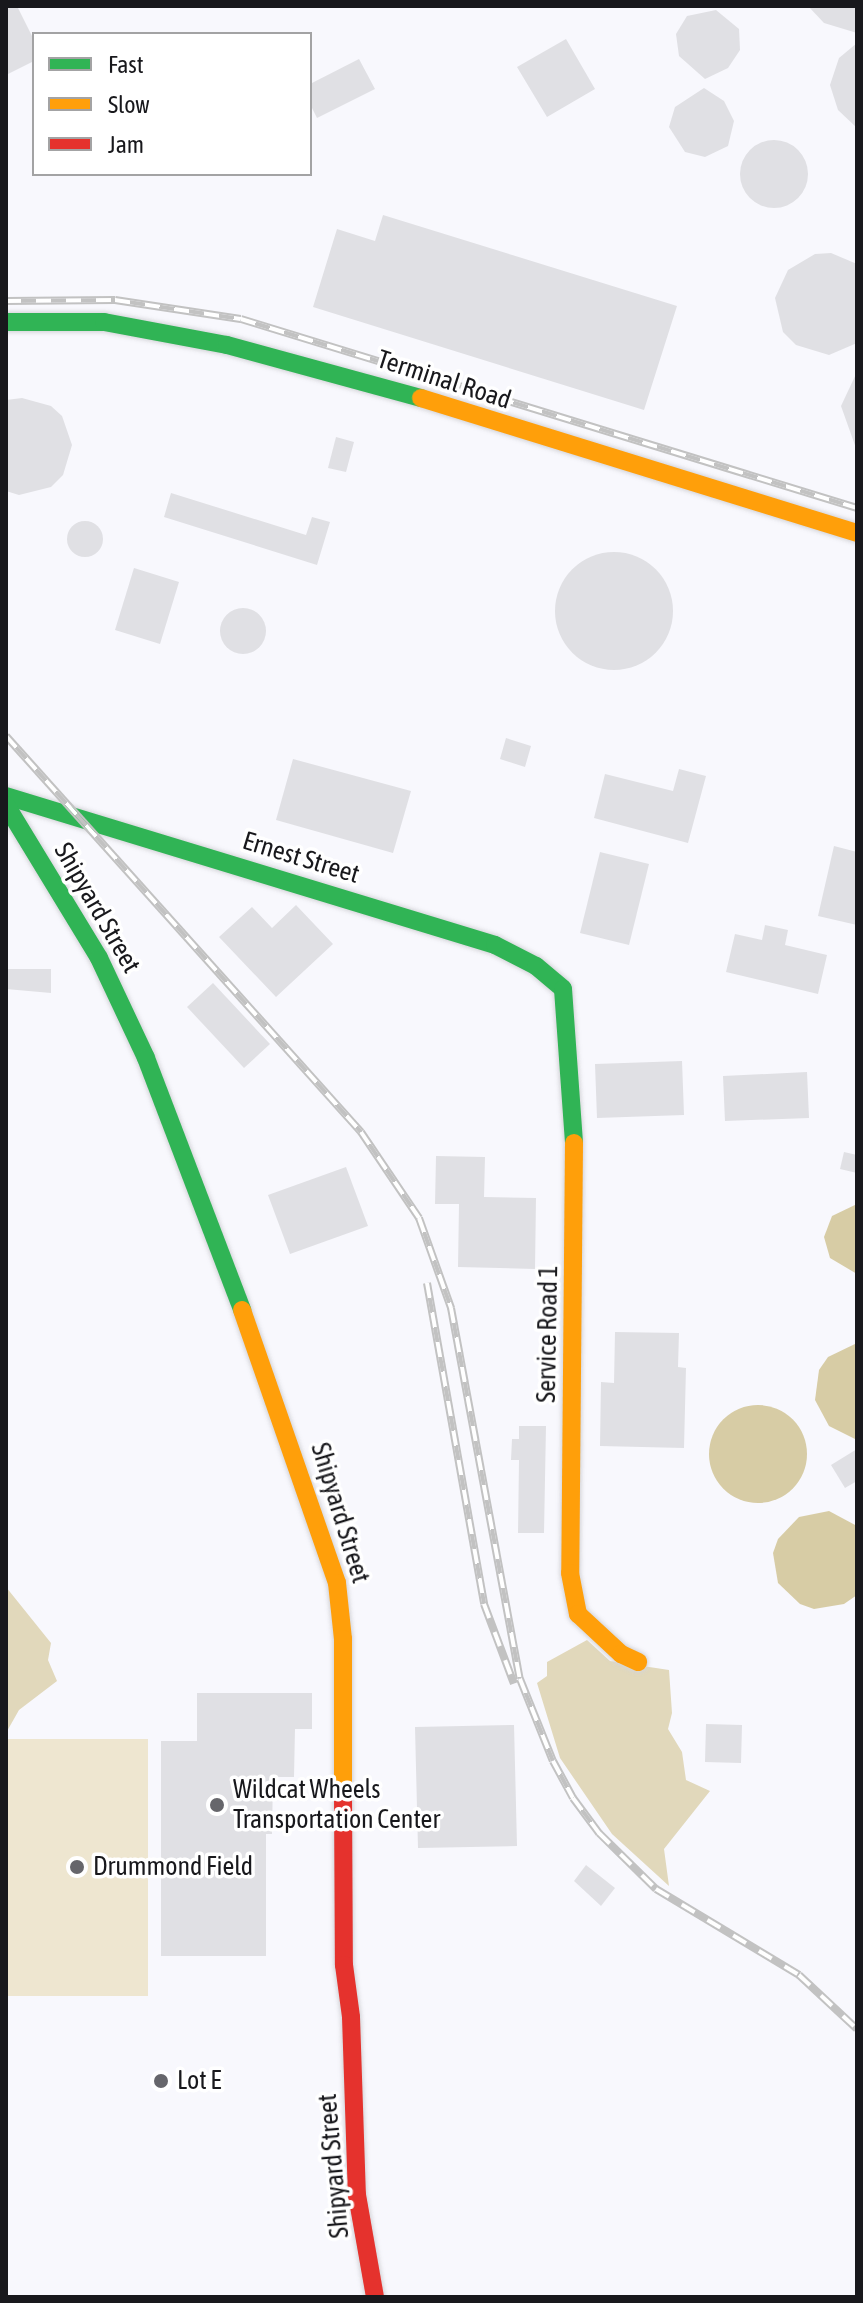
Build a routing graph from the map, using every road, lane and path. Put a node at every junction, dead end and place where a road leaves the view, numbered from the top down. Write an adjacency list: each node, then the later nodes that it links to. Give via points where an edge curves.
1 (6, 322): 2 (street, Terminal Road, via 104,322 227,345 348,376)
2 (857, 533)
3 (6, 796): 5 (street, Ernest Street, via 495,945 555,979)
4 (6, 805): 7 (street, Shipyard Street, via 99,958 146,1058 280,1409 337,1583 343,1639 344,1965 351,2017 357,2195)
5 (564, 995): 6 (street, Service Road 1, via 574,1119 570,1573 578,1614)
6 (629, 1658)
7 (375, 2297)

